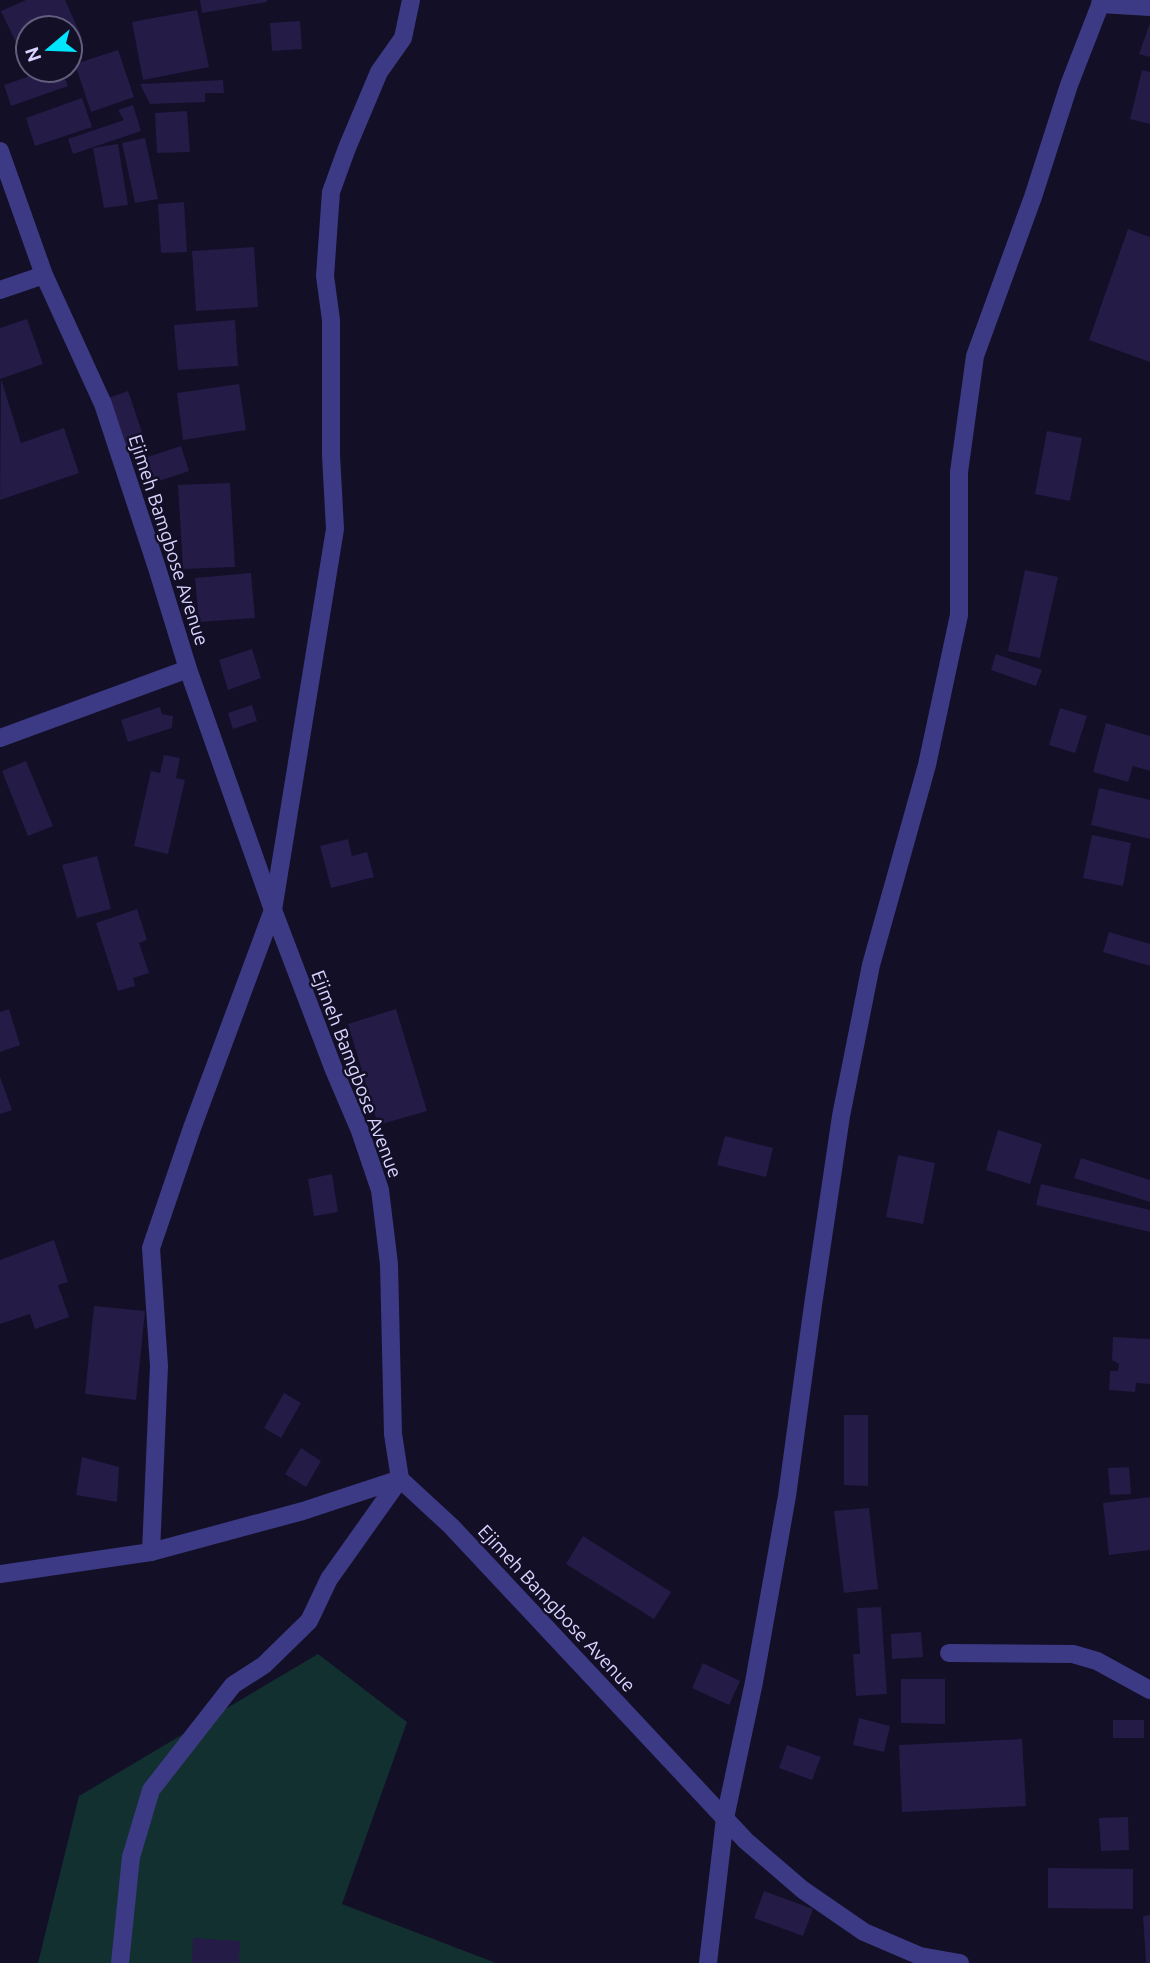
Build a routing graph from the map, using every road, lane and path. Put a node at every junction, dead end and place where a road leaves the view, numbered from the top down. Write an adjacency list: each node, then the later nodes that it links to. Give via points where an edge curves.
1 (411, 0): 9 (street, via 403,38 379,72 331,192 325,276 331,320 335,529)
2 (1101, 2): 3 (street); 15 (street, via 975,356 959,472 959,615 927,765 872,965 844,1104 787,1496)
3 (1150, 7)
4 (0, 151): 5 (street, Ejimeh Bamgbose Avenue)
5 (44, 275): 6 (street); 7 (street, Ejimeh Bamgbose Avenue, via 103,404)
6 (0, 290)
7 (188, 670): 8 (street); 9 (street, Ejimeh Bamgbose Avenue)
8 (0, 738)
9 (273, 910): 10 (street, Ejimeh Bamgbose Avenue, via 380,1190 389,1264 393,1434); 11 (street, via 151,1248 159,1366)
10 (400, 1479): 11 (street); 15 (street, Ejimeh Bamgbose Avenue, via 451,1526); 16 (street, via 329,1579 309,1620 264,1665 233,1685 151,1790 131,1857)
11 (151, 1552): 12 (street)
12 (0, 1574)
13 (949, 1653): 14 (street, via 1073,1654 1097,1661)
14 (1150, 1690)
15 (725, 1818): 17 (street); 18 (street, Ejimeh Bamgbose Avenue, via 803,1890 864,1932 920,1956)
16 (120, 1963)
17 (708, 1963)
18 (960, 1963)

